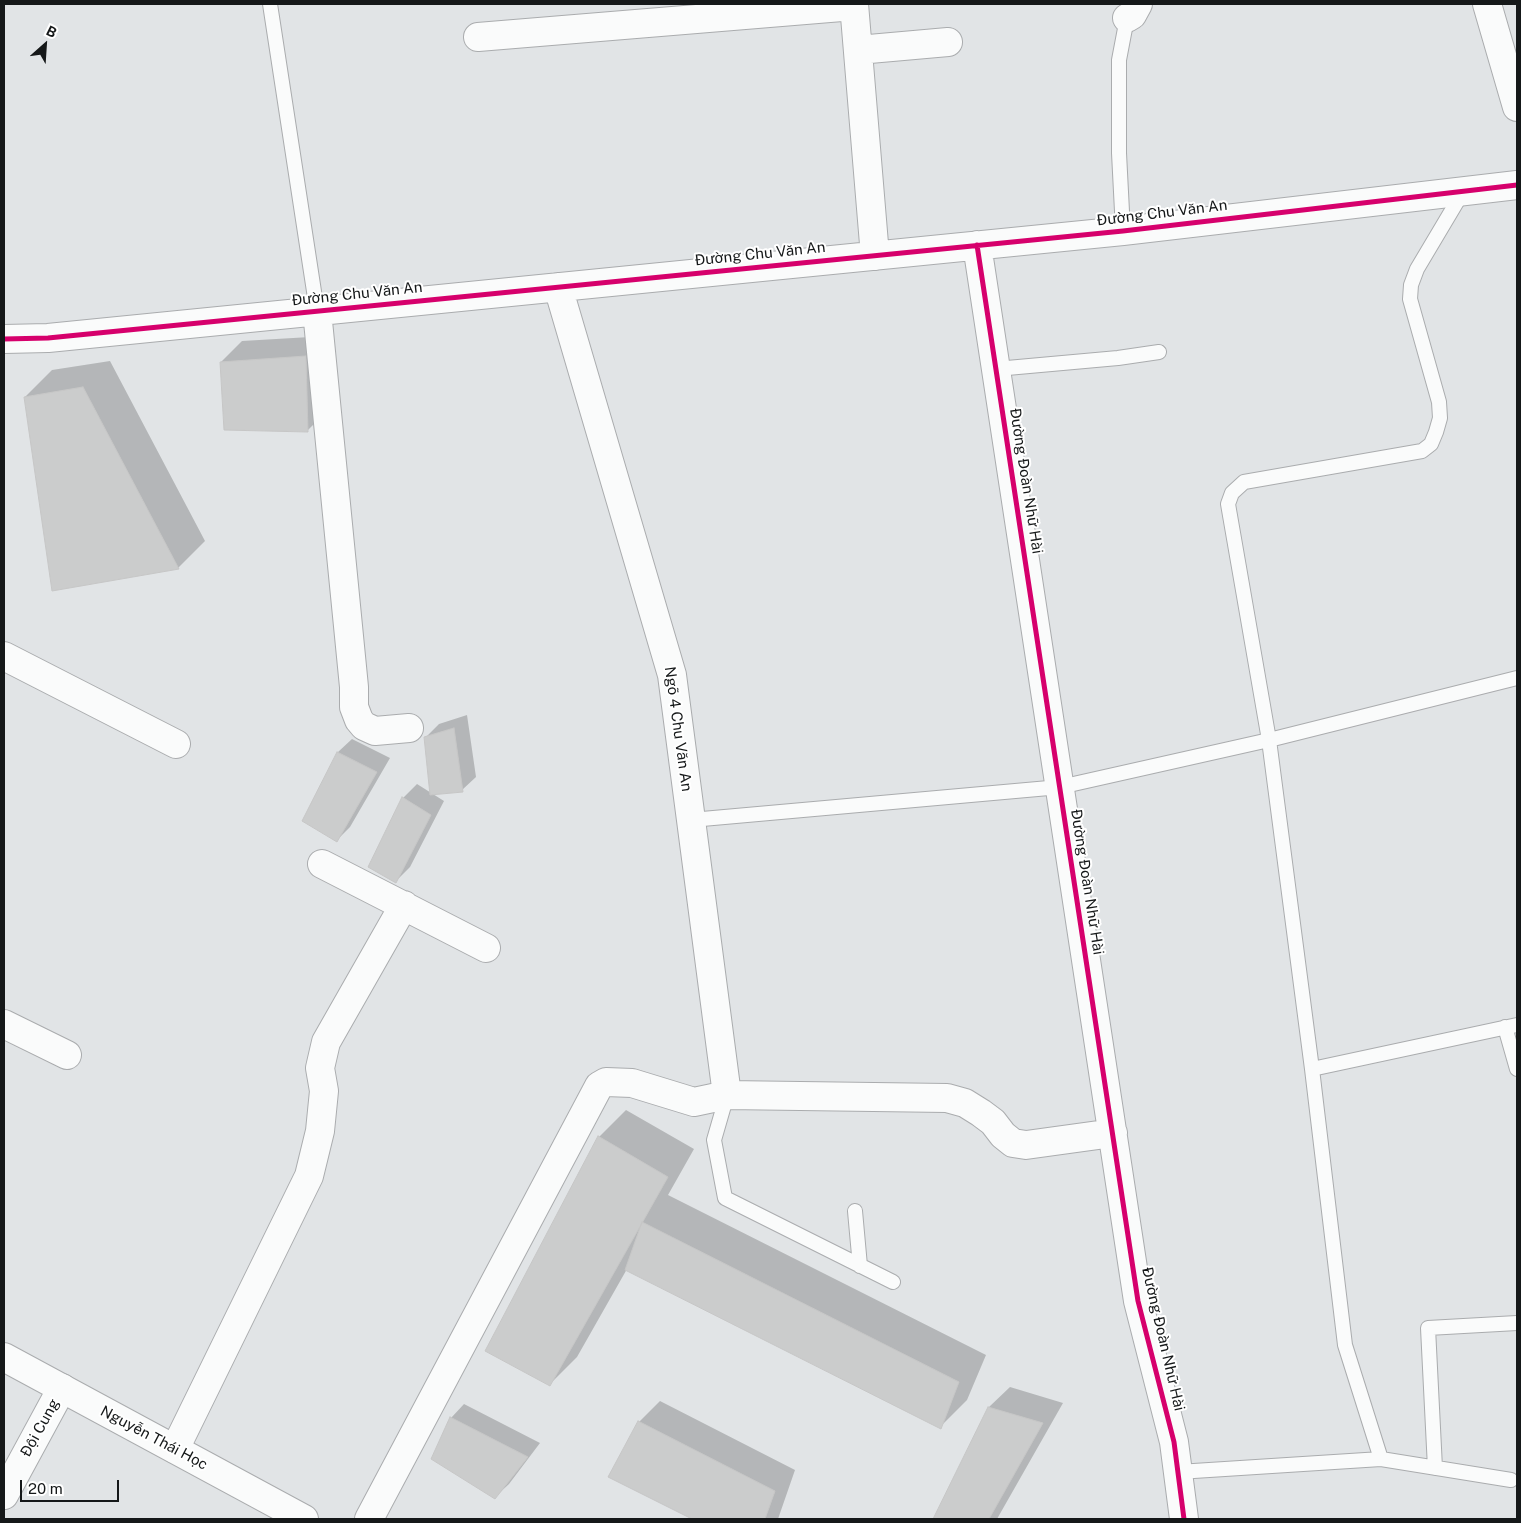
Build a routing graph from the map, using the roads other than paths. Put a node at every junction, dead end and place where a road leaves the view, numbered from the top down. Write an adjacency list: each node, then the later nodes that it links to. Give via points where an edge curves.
1 (270, 4): 16 (lane)
2 (1487, 4): 9 (street)
3 (854, 5): 5 (street); 8 (street)
4 (1132, 11): 12 (lane, via 1119,60)
5 (616, 15): 6 (street)
6 (478, 37)
7 (948, 42): 8 (street)
8 (858, 50): 14 (street)
9 (1517, 107)
10 (1517, 185): 11 (street, Đường Chu Văn An)
11 (1464, 190): 12 (street, Đường Chu Văn An); 23 (lane, via 1411,285 1410,299 1439,402 1440,418 1431,444 1422,452 1244,482 1229,498)
12 (1123, 231): 13 (street, Đường Chu Văn An)
13 (977, 246): 14 (street, Đường Chu Văn An); 19 (street, Đường Đoàn Nhữ Hài)
14 (875, 256): 15 (street, Đường Chu Văn An)
15 (558, 287): 16 (street, Đường Chu Văn An); 26 (street, Ngõ 4 Chu Văn An, via 672,676)
16 (317, 311): 17 (street, Đường Chu Văn An, via 48,338); 22 (street, via 354,707 364,726 375,731)
17 (4, 339)
18 (1158, 352): 19 (lane)
19 (996, 369): 25 (street, Đường Đoàn Nhữ Hài)
20 (4, 656): 24 (street)
21 (1517, 678): 23 (lane)
22 (409, 728)
23 (1269, 740): 25 (lane); 33 (lane)
24 (176, 744)
25 (1060, 787): 26 (lane); 36 (street, Đường Đoàn Nhữ Hài)
26 (691, 820): 35 (street, Ngõ 4 Chu Văn An)
27 (322, 864): 28 (street)
28 (404, 905): 29 (street); 43 (street, via 326,1042 320,1068 324,1091 320,1131 310,1176)
29 (486, 948)
30 (4, 1024): 32 (street)
31 (1511, 1026): 33 (lane); 34 (lane)
32 (67, 1056)
33 (1312, 1069): 44 (lane, via 1344,1345)
34 (1517, 1069)
35 (727, 1095): 36 (street, via 947,1098 965,1103 993,1122 1013,1142 1026,1145); 38 (lane, via 714,1140 725,1198); 50 (street, via 694,1102 632,1083 606,1082 599,1086)
36 (1113, 1133): 46 (street, Đường Đoàn Nhữ Hài, via 1138,1300 1174,1442)
37 (855, 1211): 38 (lane)
38 (860, 1266): 39 (lane)
39 (892, 1282)
40 (1517, 1322): 45 (lane, via 1428,1328)
41 (4, 1357): 42 (street, Nguyễn Thái Học)
42 (62, 1388): 43 (street, Nguyễn Thái Học); 48 (street, Đội Cung)
43 (174, 1449): 49 (street, Nguyễn Thái Học)
44 (1381, 1460): 45 (lane); 46 (lane)
45 (1435, 1468): 47 (lane)
46 (1178, 1472): 51 (street, Đường Đoàn Nhữ Hài)
47 (1511, 1480)
48 (4, 1495)
49 (289, 1516)
50 (369, 1519)
51 (1184, 1519)

